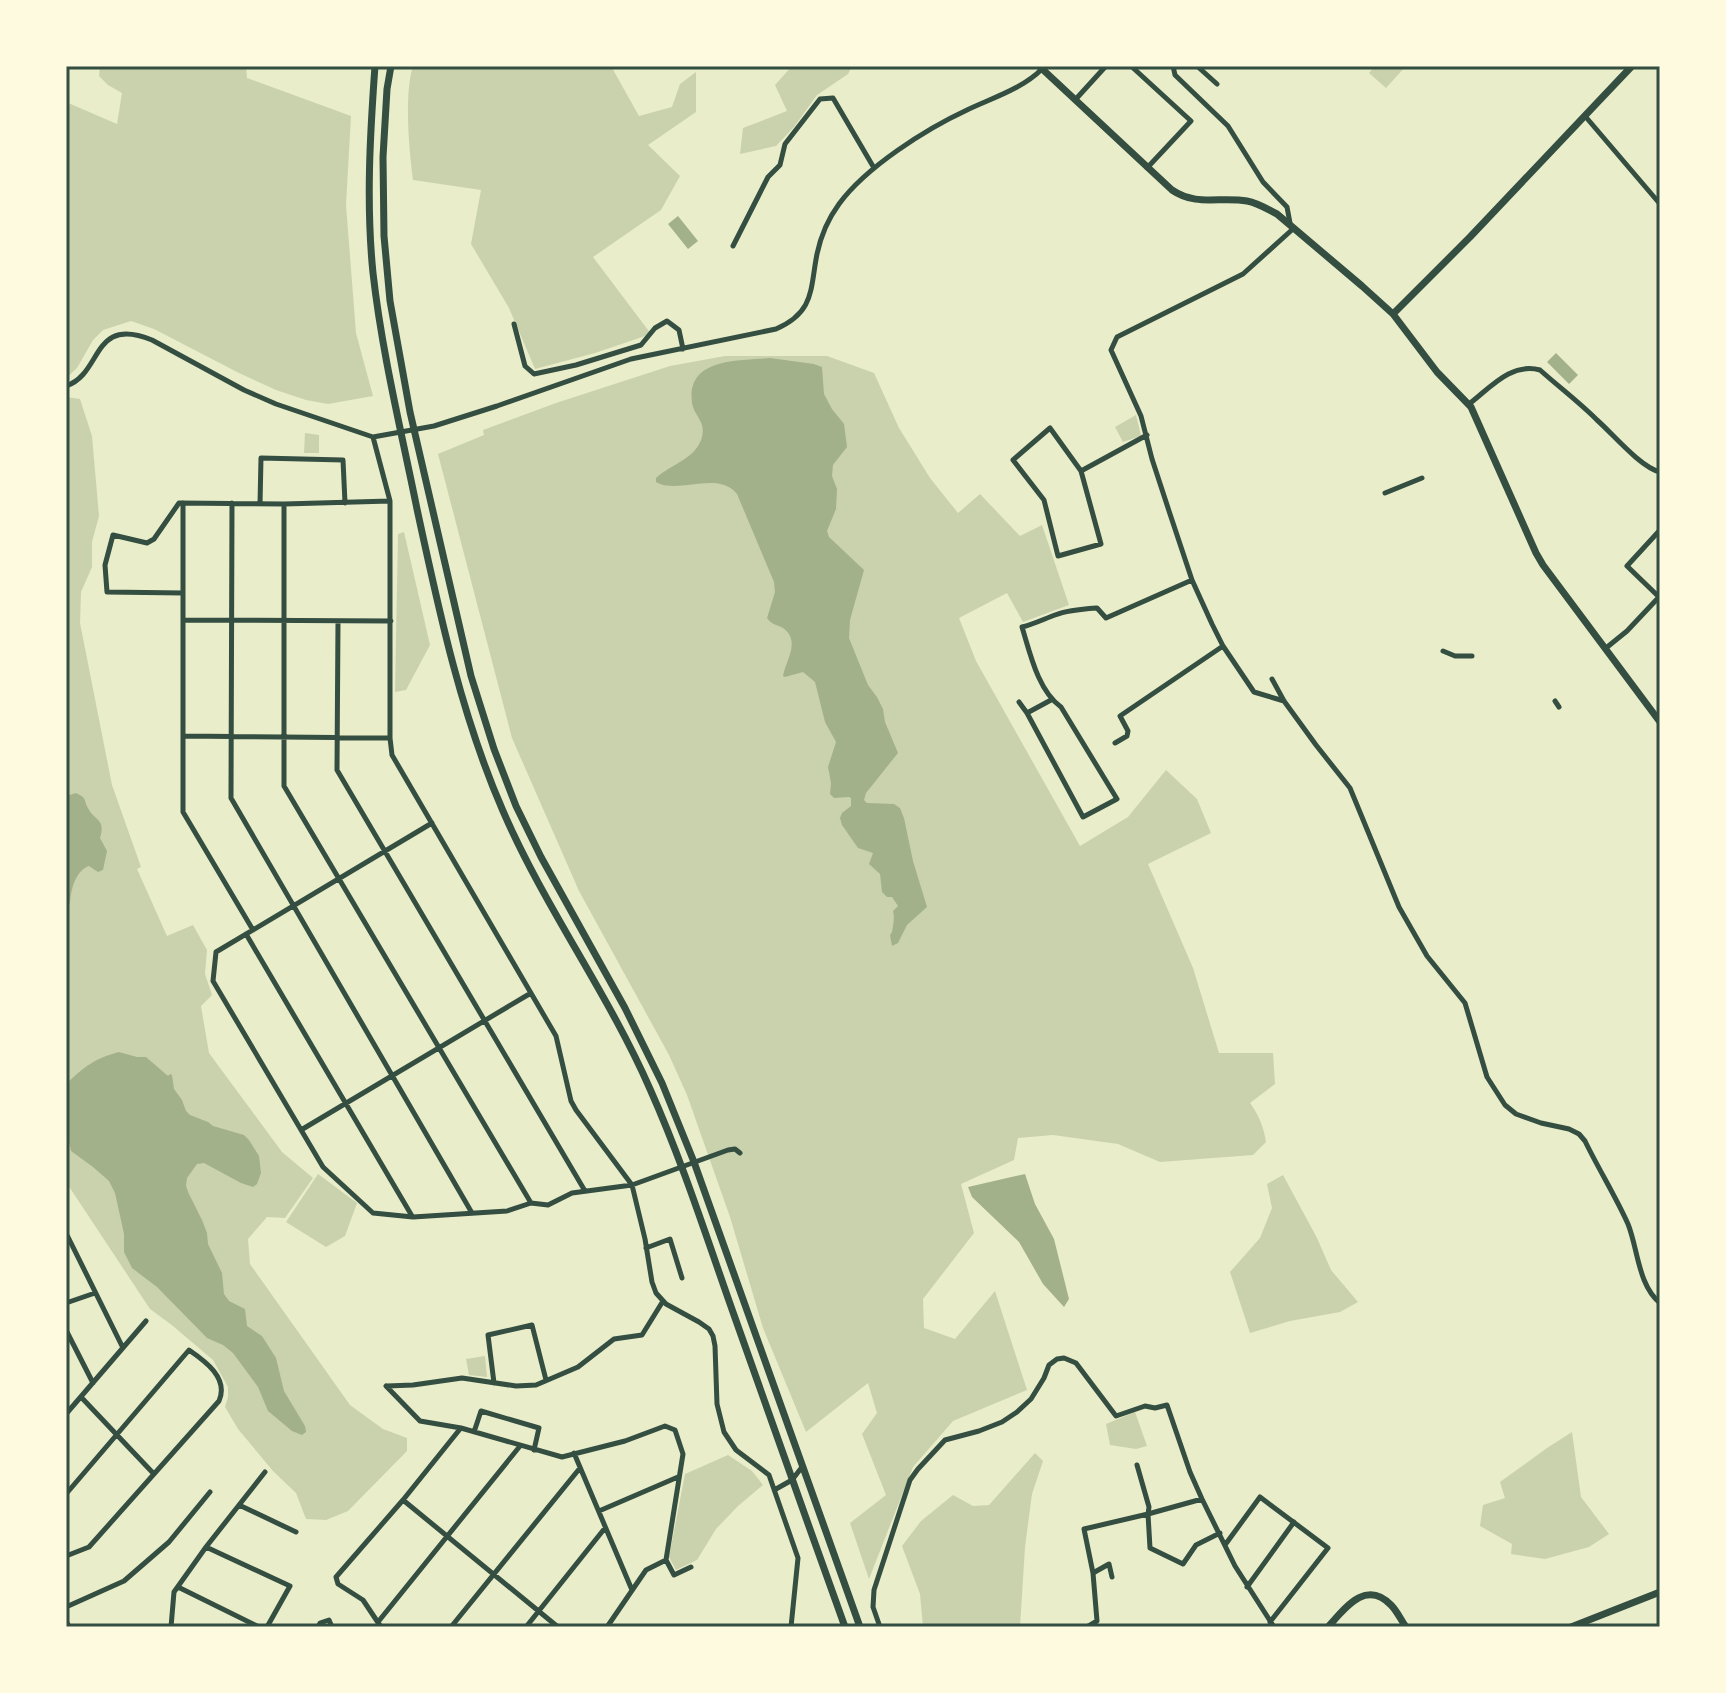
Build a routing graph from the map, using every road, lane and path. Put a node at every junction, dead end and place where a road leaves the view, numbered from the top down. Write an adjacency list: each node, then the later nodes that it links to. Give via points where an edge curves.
1 (375, 66): 76 (street, via 369,204 377,299 396,412 449,650 504,813 620,1026)
2 (391, 66): 75 (street, via 383,157 390,301 471,676 516,806 647,1049)
3 (1106, 66): 10 (street)
4 (1131, 66): 13 (street, via 1191,121)
5 (1173, 66): 15 (street, via 1175,75 1228,126 1263,182 1287,207)
6 (1197, 66): 9 (street)
7 (1632, 66): 11 (street)
8 (1040, 68): 10 (street); 12 (street, via 1027,82 947,119)
9 (1217, 84)
10 (1075, 100): 13 (street)
11 (1585, 116): 14 (street); 17 (street)
12 (874, 168): 16 (street, via 833,98 820,99 785,144 780,165 768,177); 19 (street, via 824,227 812,293 794,319 776,329)
13 (1147, 168): 15 (street, via 1182,197 1245,200)
14 (1660, 204)
15 (1292, 226): 17 (street); 22 (street, via 1243,274 1117,337 1111,350)
16 (733, 246)
17 (1393, 314): 21 (street)
18 (514, 324): 19 (street, via 525,366 534,374 641,345 667,321 679,330)
19 (683, 349): 23 (street, via 631,359 434,426)
20 (66, 386): 23 (street, via 82,377 105,342 138,334 244,390)
21 (1469, 404): 26 (street, via 1509,373 1540,370); 44 (street, via 1536,553)
22 (1147, 435): 25 (street); 36 (street)
23 (373, 437): 29 (street)
24 (1660, 463): 26 (street)
25 (1081, 471): 25 (street, via 1101,544 1058,556 1044,500 1013,460 1050,428)
26 (1656, 471)
27 (1422, 478): 28 (street)
28 (1385, 493)
29 (390, 501): 32 (street); 41 (street)
30 (183, 503): 31 (street); 37 (street); 37 (street, via 147,543 113,535 105,565 107,592)
31 (232, 503): 33 (street); 39 (street)
32 (345, 503): 33 (street, via 343,460 261,458); 34 (street)
33 (260, 504): 34 (street)
34 (284, 504): 40 (street)
35 (1660, 530): 44 (street, via 1627,566 1659,597)
36 (1192, 580): 43 (street); 48 (street, via 1106,618 1097,608 1057,614 1022,627)
37 (183, 593): 38 (street)
38 (184, 620): 39 (street); 55 (street)
39 (231, 620): 40 (street); 56 (street)
40 (284, 621): 42 (street); 57 (street)
41 (391, 621): 42 (street); 59 (street)
42 (338, 622): 58 (street)
43 (1223, 646): 49 (street, via 1254,692); 60 (street, via 1120,716 1128,731)
44 (1606, 648): 54 (street)
45 (1443, 651): 46 (street)
46 (1472, 656)
47 (1272, 679): 49 (street)
48 (1051, 700): 53 (street); 61 (street, via 1061,707 1117,799)
49 (1284, 701): 88 (street, via 1350,788 1399,907 1427,956 1465,1003 1494,1088 1516,1114 1569,1129 1585,1141 1627,1223 1646,1286)
50 (1555, 701): 52 (street)
51 (1019, 702): 53 (street)
52 (1559, 707)
53 (1027, 713): 61 (street)
54 (1660, 722)
55 (183, 736): 56 (street); 67 (street, via 183,812)
56 (232, 737): 57 (street); 66 (street, via 231,798)
57 (284, 737): 58 (street); 65 (street, via 284,786)
58 (337, 737): 59 (street); 64 (street, via 337,770)
59 (390, 738): 62 (street, via 392,755)
60 (1115, 743)
61 (1083, 817): 63 (street)
62 (432, 823): 64 (street); 68 (street)
63 (1088, 826)
64 (385, 851): 65 (street); 69 (street)
65 (340, 878): 66 (street); 70 (street)
66 (293, 906): 67 (street); 71 (street)
67 (250, 932): 72 (street); 73 (street, via 216,952 213,981)
68 (531, 993): 69 (street); 77 (street, via 556,1036 571,1101)
69 (485, 1021): 70 (street); 78 (street)
70 (440, 1048): 71 (street); 79 (street)
71 (393, 1076): 72 (street); 80 (street)
72 (347, 1103): 73 (street); 81 (street)
73 (301, 1130): 81 (street, via 323,1167 373,1213)
74 (740, 1153): 75 (street, via 728,1150)
75 (694, 1162): 76 (street); 104 (street)
76 (681, 1168): 77 (street); 109 (street)
77 (632, 1185): 78 (street); 83 (street)
78 (585, 1191): 79 (street, via 548,1205)
79 (531, 1203): 80 (street)
80 (473, 1214): 81 (street)
81 (413, 1217)
82 (66, 1233): 85 (street)
83 (646, 1248): 84 (street, via 670,1239); 86 (street, via 652,1282)
84 (682, 1278)
85 (95, 1293): 87 (street); 91 (street)
86 (663, 1301): 92 (street, via 642,1335 614,1339 578,1367); 110 (street, via 709,1329 724,1432 736,1450 769,1475)
87 (66, 1303)
88 (1660, 1303)
89 (146, 1321): 91 (street)
90 (66, 1330): 93 (street)
91 (123, 1348): 93 (street)
92 (546, 1380): 94 (street, via 536,1385); 94 (street, via 532,1325 488,1335)
93 (93, 1383): 95 (street)
94 (494, 1383): 97 (street, via 462,1378 386,1386 420,1421)
95 (81, 1397): 96 (street); 99 (street)
96 (66, 1414)
97 (461, 1428): 98 (street); 114 (street)
98 (474, 1432): 100 (street); 101 (street, via 481,1411 539,1428)
99 (116, 1435): 107 (street); 107 (street, via 189,1350 207,1362 221,1396); 112 (street)
100 (520, 1446): 101 (street); 122 (street)
101 (534, 1450): 102 (street, via 562,1457)
102 (574, 1453): 105 (street); 108 (street, via 665,1426 675,1430 683,1454)
103 (1137, 1465): 117 (street)
104 (803, 1466): 109 (street); 151 (street)
105 (580, 1468): 116 (street); 129 (street)
106 (265, 1472): 115 (street)
107 (153, 1473): 125 (street, via 89,1547)
108 (679, 1476): 116 (street); 126 (street)
109 (792, 1480): 110 (street); 150 (street)
110 (776, 1489): 149 (street, via 798,1558)
111 (210, 1492): 135 (street, via 169,1542 124,1581)
112 (66, 1494)
113 (1202, 1499): 117 (street); 121 (street); 152 (street, via 1167,1405 1116,1416 1076,1363 1057,1359 1017,1412 945,1440 910,1480 874,1590)
114 (403, 1500): 122 (street); 137 (street, via 336,1577)
115 (239, 1505): 120 (street); 124 (street)
116 (599, 1511): 119 (street)
117 (1148, 1514): 121 (street, via 1150,1548 1183,1564 1196,1545); 128 (street, via 1084,1529)
118 (1294, 1522): 123 (street, via 1260,1497); 132 (street); 138 (street, via 1328,1548)
119 (605, 1528): 133 (street); 136 (street)
120 (296, 1532)
121 (1220, 1533): 123 (street)
122 (448, 1536): 129 (street); 137 (street)
123 (1225, 1545): 132 (street)
124 (206, 1547): 131 (street); 142 (street, via 290,1586)
125 (66, 1556)
126 (666, 1560): 127 (street, via 674,1575); 133 (street, via 646,1570)
127 (691, 1567)
128 (1093, 1573): 130 (street, via 1109,1564); 153 (street, via 1097,1621)
129 (494, 1574): 136 (street); 145 (street)
130 (1112, 1577)
131 (178, 1587): 140 (street); 141 (street)
132 (1247, 1587): 138 (street)
133 (632, 1590): 148 (street)
134 (1660, 1592): 156 (street)
135 (66, 1607)
136 (539, 1611): 146 (street); 147 (street)
137 (380, 1624)
138 (1272, 1624)
139 (1404, 1624): 154 (street, via 1392,1606 1370,1595 1360,1596); 155 (street)
140 (171, 1627)
141 (259, 1627)
142 (267, 1627)
143 (318, 1627): 144 (street, via 329,1620)
144 (332, 1627)
145 (451, 1627)
146 (526, 1627)
147 (558, 1627)
148 (607, 1627)
149 (791, 1627)
150 (845, 1627)
151 (860, 1627)
152 (880, 1627)
153 (1087, 1627)
154 (1328, 1627)
155 (1393, 1627)
156 (1571, 1627)

